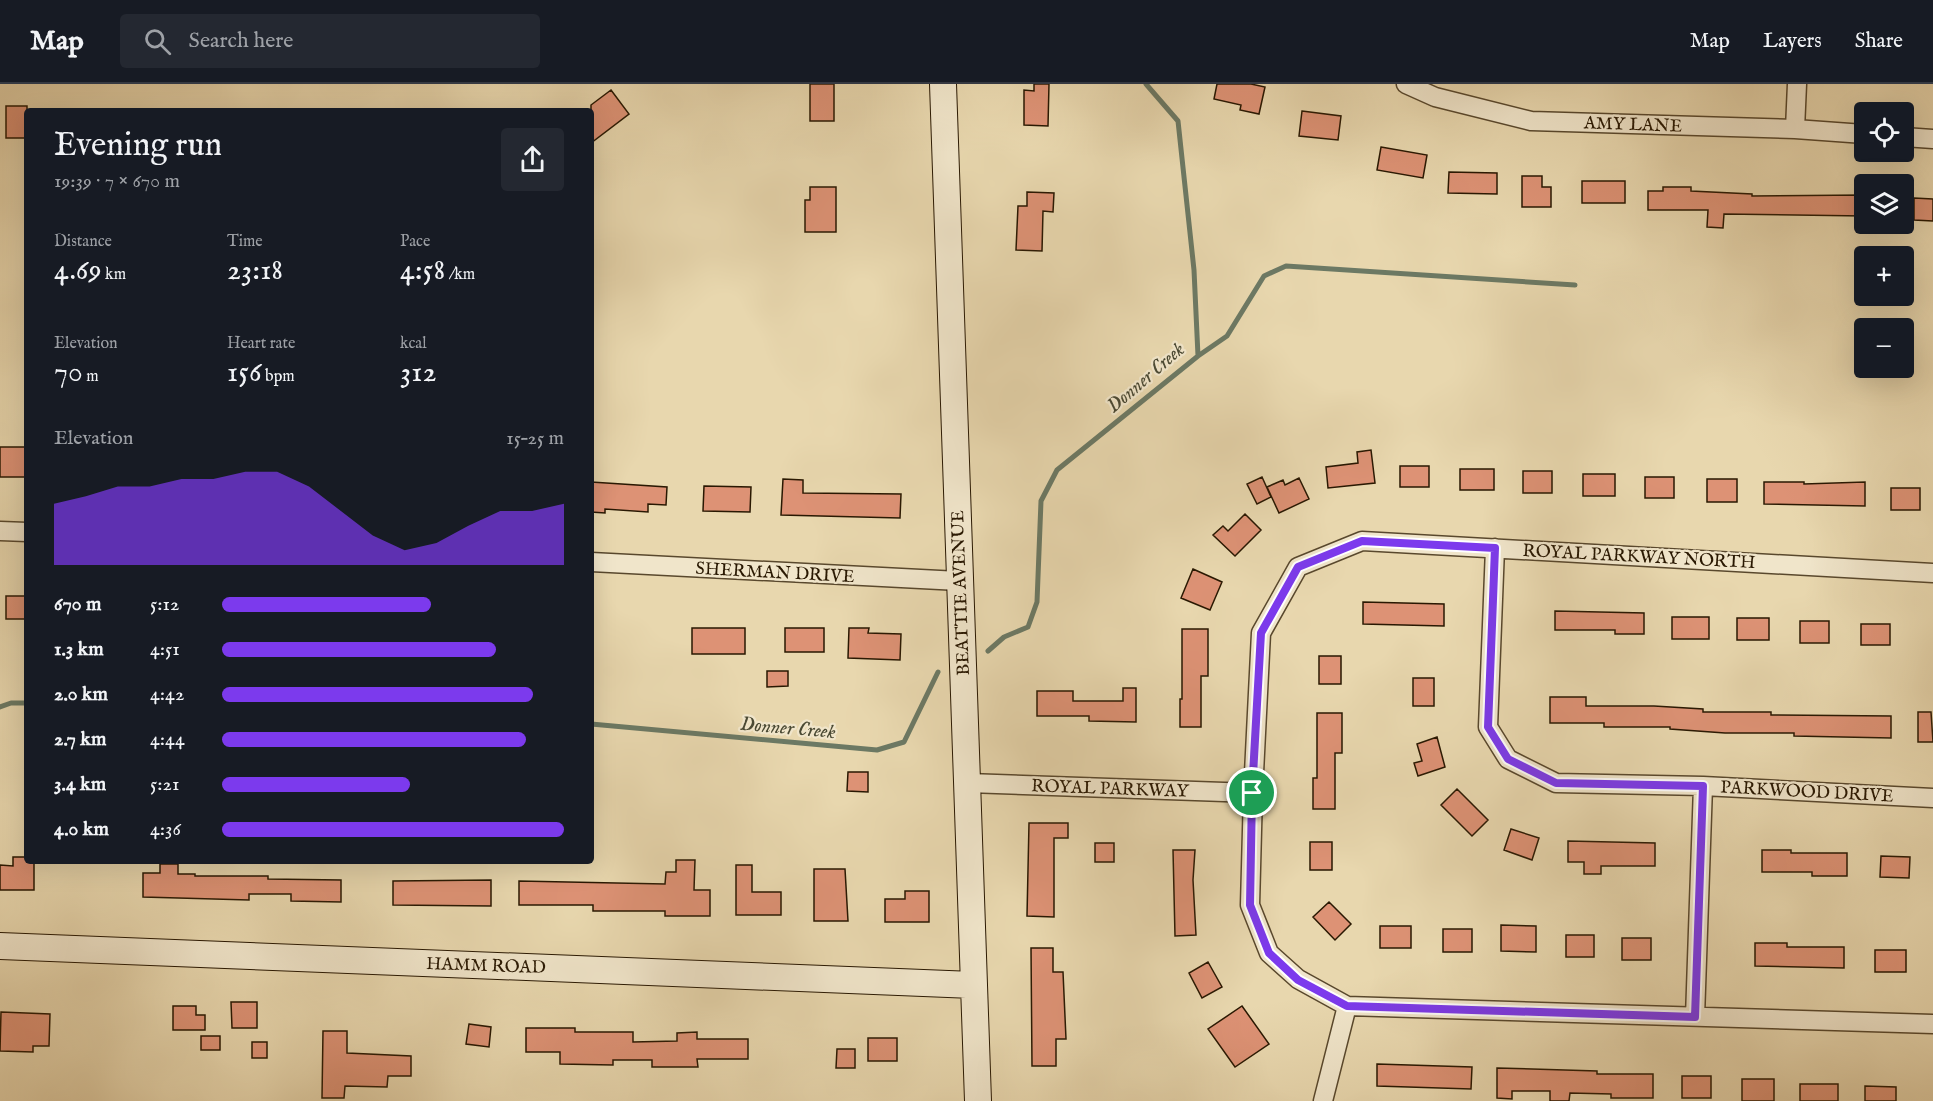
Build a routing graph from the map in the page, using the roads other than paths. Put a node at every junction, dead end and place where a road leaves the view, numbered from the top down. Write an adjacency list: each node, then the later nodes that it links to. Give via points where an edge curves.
1 (943, 84): 14 (street, BEATTIE AVENUE)
2 (1406, 84): 4 (street, AMY LANE)
3 (1797, 84): 5 (street)
4 (1438, 90): 5 (street, AMY LANE, via 1531,121)
5 (1795, 129): 6 (street, AMY LANE)
6 (1854, 133)
7 (1914, 138): 8 (street)
8 (1933, 139)
9 (0, 531): 10 (street)
10 (24, 532)
11 (1495, 548): 13 (street, ROYAL PARKWAY NORTH); 16 (street, PARKWOOD DRIVE, via 1488,727 1508,759 1556,783); 17 (street, ROYAL PARKWAY NORTH, via 1362,541 1298,567 1261,633)
12 (594, 562): 14 (street, SHERMAN DRIVE)
13 (1933, 573)
14 (959, 581): 15 (street, BEATTIE AVENUE)
15 (968, 783): 17 (street, ROYAL PARKWAY); 20 (street, BEATTIE AVENUE)
16 (1703, 786): 18 (street, PARKWOOD DRIVE); 22 (street)
17 (1252, 793): 21 (street, ROYAL PARKWAY NORTH, via 1250,905 1269,953 1298,980)
18 (1933, 798)
19 (0, 946): 20 (street, HAMM ROAD)
20 (973, 985): 24 (street, BEATTIE AVENUE)
21 (1347, 1006): 22 (street); 25 (street)
22 (1695, 1017): 23 (street)
23 (1933, 1024)
24 (978, 1101)
25 (1323, 1101)

